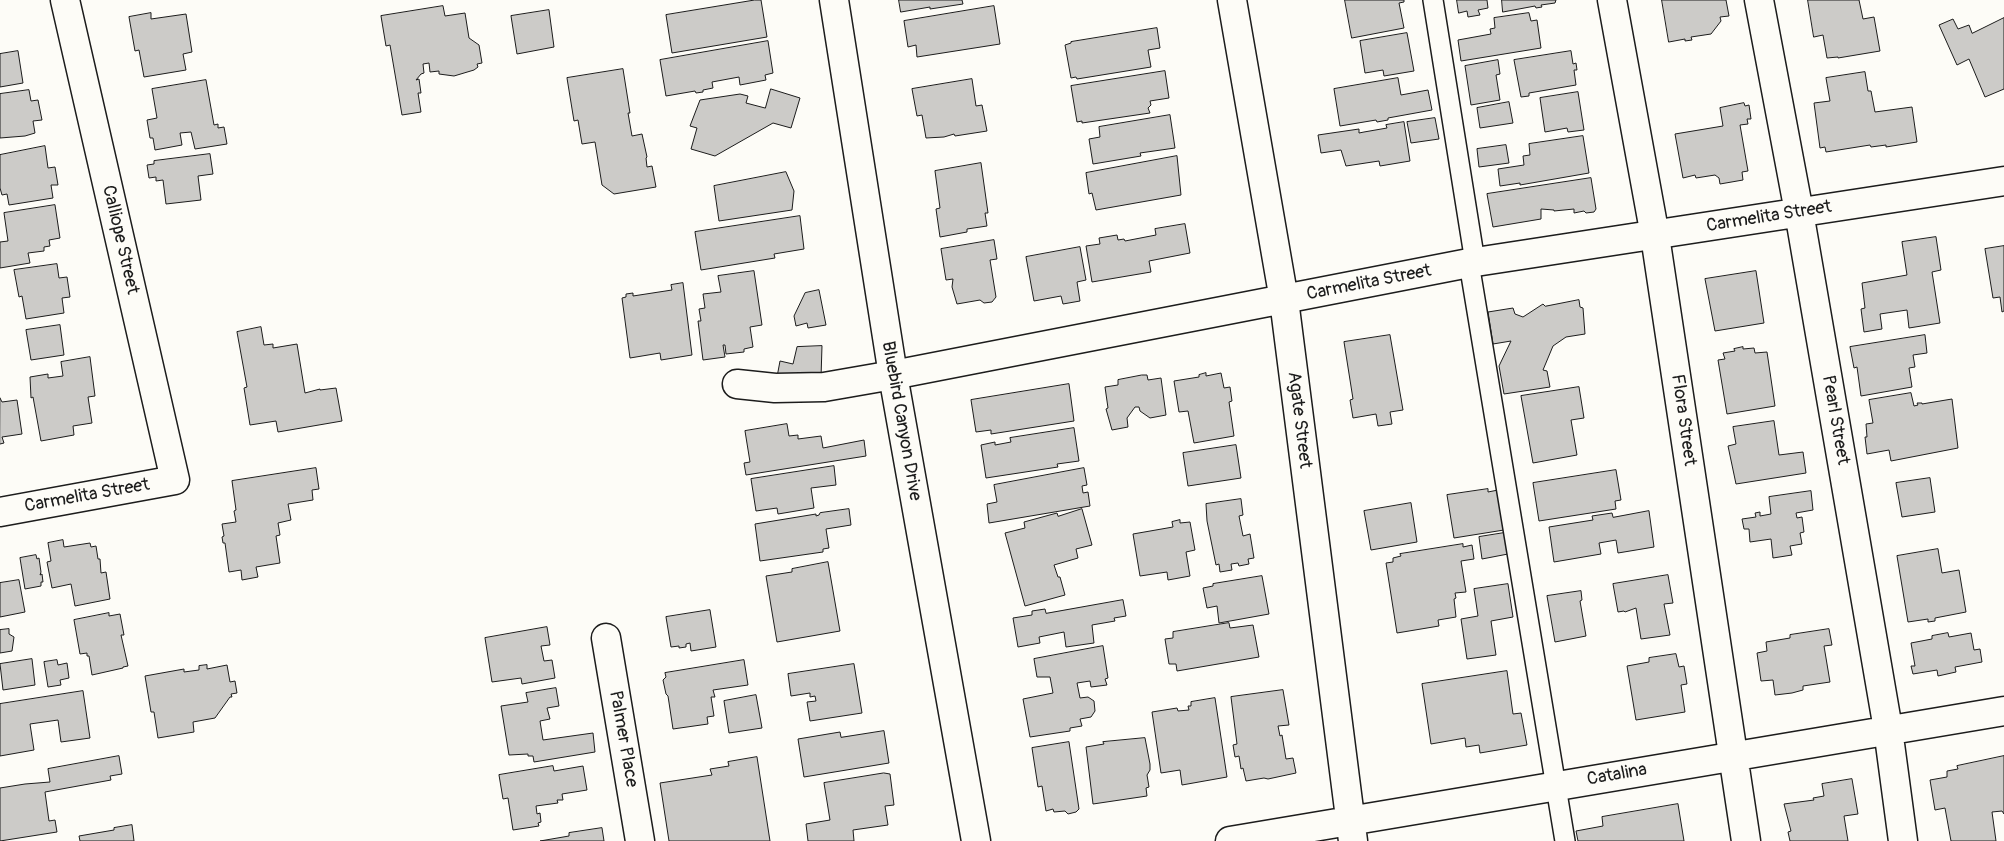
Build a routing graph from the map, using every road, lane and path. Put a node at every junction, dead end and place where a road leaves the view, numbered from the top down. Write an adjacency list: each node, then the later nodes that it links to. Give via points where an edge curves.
1 (65, 0): 14 (street, Calliope Street)
2 (834, 0): 12 (street, Bluebird Canyon Drive)
3 (1232, 0): 11 (street, Agate Street)
4 (1433, 0): 10 (lane)
5 (1612, 0): 9 (street, Flora Street)
6 (1759, 0): 8 (street, Pearl Street)
7 (2004, 181): 8 (street, Carmelita Street)
8 (1799, 212): 9 (street, Carmelita Street); 18 (street, Pearl Street)
9 (1656, 236): 10 (street, Carmelita Street); 19 (street, Flora Street)
10 (1472, 263): 11 (street, Carmelita Street); 20 (lane)
11 (1284, 300): 12 (street, Carmelita Street); 21 (street, Agate Street)
12 (893, 375): 13 (street, Carmelita Street, via 824,387 775,388); 23 (street, Bluebird Canyon Drive)
13 (737, 384)
14 (175, 480): 15 (street, Carmelita Street)
15 (0, 512)
16 (606, 638): 22 (street, Palmer Place)
17 (2004, 711): 18 (street, Catalina)
18 (1888, 729): 19 (street, Catalina); 27 (street, Pearl Street)
19 (1732, 756): 20 (street, Catalina); 26 (street, Flora Street)
20 (1556, 785): 21 (street, Catalina); 25 (lane)
21 (1350, 830): 24 (street, Catalina)
22 (640, 841)
23 (976, 841)
24 (1230, 841)
25 (1565, 841)
26 (1746, 841)
27 (1903, 841)

